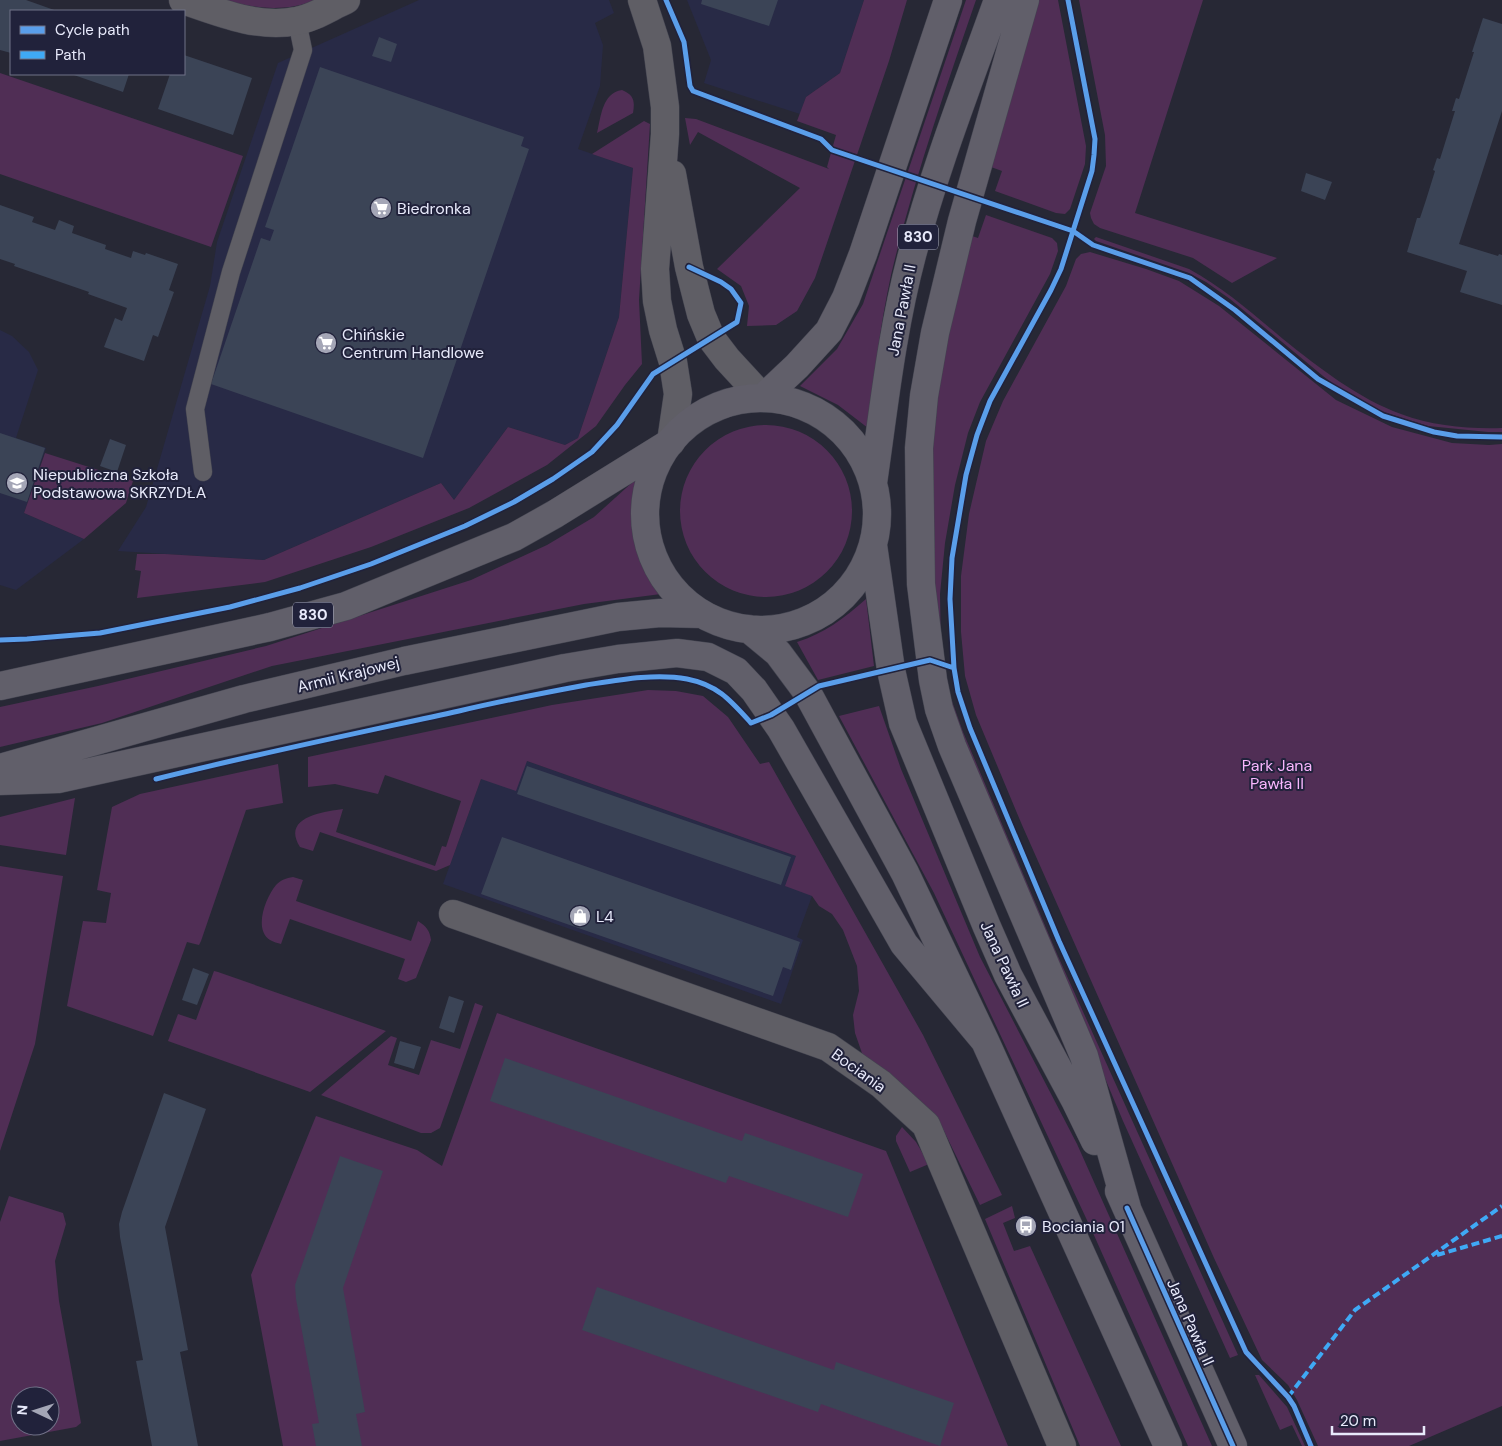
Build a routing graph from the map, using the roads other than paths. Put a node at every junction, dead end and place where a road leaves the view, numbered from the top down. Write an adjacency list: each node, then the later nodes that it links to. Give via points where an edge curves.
1 (183, 0): 7 (street, via 252,20)
2 (346, 0): 7 (street)
3 (642, 0): 8 (street, via 657,46 666,107)
4 (948, 0): 9 (main road, 830, via 846,298 828,331)
5 (998, 0): 12 (main road, Jana Pawła II / 830, via 912,253 896,321)
6 (1025, 0): 21 (main road, via 962,221 930,360 919,448 921,584 932,674 952,746 1084,1056)
7 (296, 21): 11 (lane, via 303,50 232,272 195,409)
8 (665, 134): 9 (street, via 689,267 701,314 711,338); 10 (street, via 655,269 657,301 678,394)
9 (763, 398): 10 (main road, 830, via 733,402 705,413); 12 (main road, 830, via 799,404 832,422 858,449)
10 (671, 442): 14 (main road, 830, via 649,486 646,502 648,535 666,580 676,593); 16 (main road, 830, via 514,537 346,606 270,627)
11 (203, 472)
12 (873, 482): 13 (main road, 830, via 877,514)
13 (873, 545): 15 (main road, 830, via 855,582 826,610 789,626); 21 (main road, Jana Pawła II, via 891,670 912,747 1008,975 1076,1102)
14 (702, 614): 15 (main road, 830, via 725,624); 17 (main road, Armii Krajowej / 830, via 618,617 404,660 244,699)
15 (749, 629): 20 (main road, via 778,653 807,692 905,873)
16 (0, 686)
17 (0, 768)
18 (0, 781): 20 (main road, via 58,779 565,668 677,653 708,657 736,671 754,690 780,729 904,944)
19 (453, 914): 22 (street, Bociania, via 828,1047 881,1084 926,1126)
20 (986, 1041): 23 (main road)
21 (1127, 1208): 24 (main road, Jana Pawła II)
22 (1062, 1446)
23 (1168, 1446)
24 (1233, 1446)

